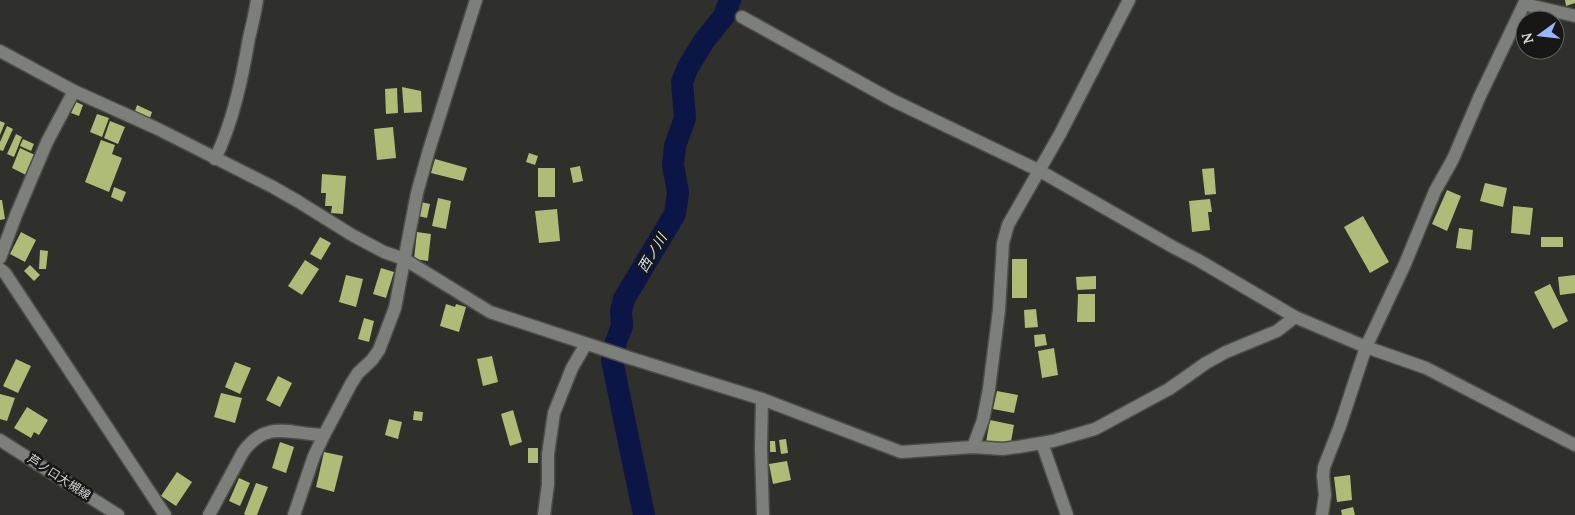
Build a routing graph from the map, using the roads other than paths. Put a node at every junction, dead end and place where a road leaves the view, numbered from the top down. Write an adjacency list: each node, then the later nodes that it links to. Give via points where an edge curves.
1 (257, 0): 9 (street, via 233,112)
2 (476, 0): 12 (street, via 427,158)
3 (1129, 0): 10 (street)
4 (1525, 2): 5 (street); 16 (street, via 1453,159 1434,191 1405,264)
5 (1575, 16)
6 (742, 18): 10 (street, via 892,100)
7 (0, 50): 8 (street)
8 (74, 91): 9 (street); 11 (street, via 47,142)
9 (215, 159): 12 (street)
10 (1040, 171): 14 (street); 22 (street, via 1008,225 1003,243 995,348 983,420)
11 (0, 258)
12 (404, 260): 15 (street, via 490,312); 18 (street, via 395,308 379,350 351,384)
13 (0, 269): 24 (street)
14 (1296, 317): 16 (street); 20 (street, via 1277,330 1213,359 1169,389 1095,429)
15 (586, 344): 17 (street); 27 (street, via 572,368 554,413)
16 (1366, 347): 21 (street, via 1426,368); 30 (street, via 1324,467)
17 (762, 399): 22 (street, via 902,452); 28 (street)
18 (324, 435): 25 (street, via 274,431 260,435 243,452); 26 (street)
19 (0, 440): 23 (street, 芦ノ口大槻線)
20 (1042, 443): 22 (street, via 1003,449); 29 (street)
21 (1575, 445)
22 (973, 447)
23 (118, 515)
24 (165, 515)
25 (209, 515)
26 (294, 515)
27 (544, 515)
28 (762, 515)
29 (1068, 515)
30 (1322, 515)

